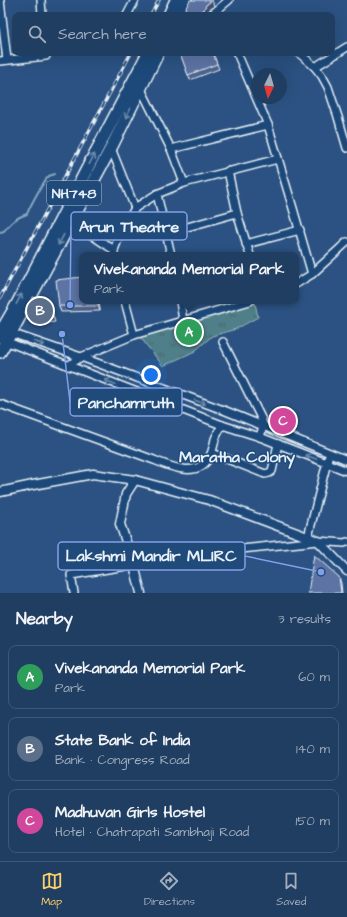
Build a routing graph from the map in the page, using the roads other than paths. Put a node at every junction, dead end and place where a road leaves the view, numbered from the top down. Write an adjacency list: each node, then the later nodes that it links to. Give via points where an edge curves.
1 (0, 0): 20 (street)
2 (41, 0): 7 (street)
3 (135, 0): 8 (street)
4 (176, 0): 9 (highway)
5 (186, 0): 10 (highway)
6 (228, 0): 11 (street)
7 (42, 12)
8 (129, 12)
9 (170, 12)
10 (180, 12)
11 (214, 12)
12 (347, 48): 13 (street)
13 (335, 55)
14 (46, 56): 20 (street)
15 (147, 56): 22 (highway, NH748)
16 (156, 56): 22 (highway, NH748)
17 (238, 56): 23 (street)
18 (302, 56): 21 (street)
19 (334, 56): 21 (street)
20 (3, 60)
21 (315, 67): 25 (street, via 328,87)
22 (137, 84): 24 (highway, NH748, one-way to 24); 26 (street); 49 (highway, NH748, one-way to 22, via 20,297)
23 (268, 125): 26 (street); 27 (street)
24 (111, 148): 31 (street); 33 (highway, NH748)
25 (347, 148)
26 (171, 149): 29 (street)
27 (278, 159): 28 (street); 34 (street)
28 (228, 171): 29 (street); 32 (street)
29 (184, 183): 30 (street)
30 (157, 194): 31 (street); 35 (street)
31 (135, 208): 39 (street, via 119,237)
32 (236, 213): 35 (street); 37 (street)
33 (71, 221): 38 (street); 49 (highway, NH748, one-way to 49)
34 (300, 230): 37 (street); 42 (street)
35 (166, 233): 40 (street)
36 (347, 242): 42 (street)
37 (246, 244): 41 (street)
38 (113, 252)
39 (114, 252)
40 (170, 252)
41 (247, 252)
42 (312, 274): 43 (street)
43 (299, 282)
44 (126, 304): 48 (street)
45 (180, 304): 47 (street)
46 (240, 304): 47 (street)
47 (183, 321): 48 (street)
48 (134, 335): 51 (street)
49 (3, 338): 51 (street, one-way to 51); 52 (street)
50 (223, 342): 55 (street, via 261,416)
51 (81, 357): 52 (street); 55 (street, one-way to 55)
52 (68, 366): 54 (street, one-way to 52)
53 (0, 404): 59 (street, via 172,468 195,468 205,463)
54 (222, 425): 56 (street); 59 (street)
55 (263, 426): 56 (street); 58 (street)
56 (260, 437): 57 (street)
57 (278, 444): 59 (street, via 272,471 267,474); 61 (street, one-way to 57)
58 (330, 452): 60 (street); 61 (street)
59 (212, 453)
60 (347, 460)
61 (326, 463): 62 (street); 65 (street)
62 (347, 471)
63 (135, 480): 64 (street, via 93,474); 65 (street, via 209,500); 68 (street, via 126,494 120,524)
64 (0, 492)
65 (308, 537): 66 (street)
66 (318, 541): 67 (street); 68 (street, via 212,552); 69 (street)
67 (347, 542)
68 (134, 565): 70 (street, via 71,575); 71 (street)
69 (347, 570)
70 (74, 593)
71 (141, 593)

